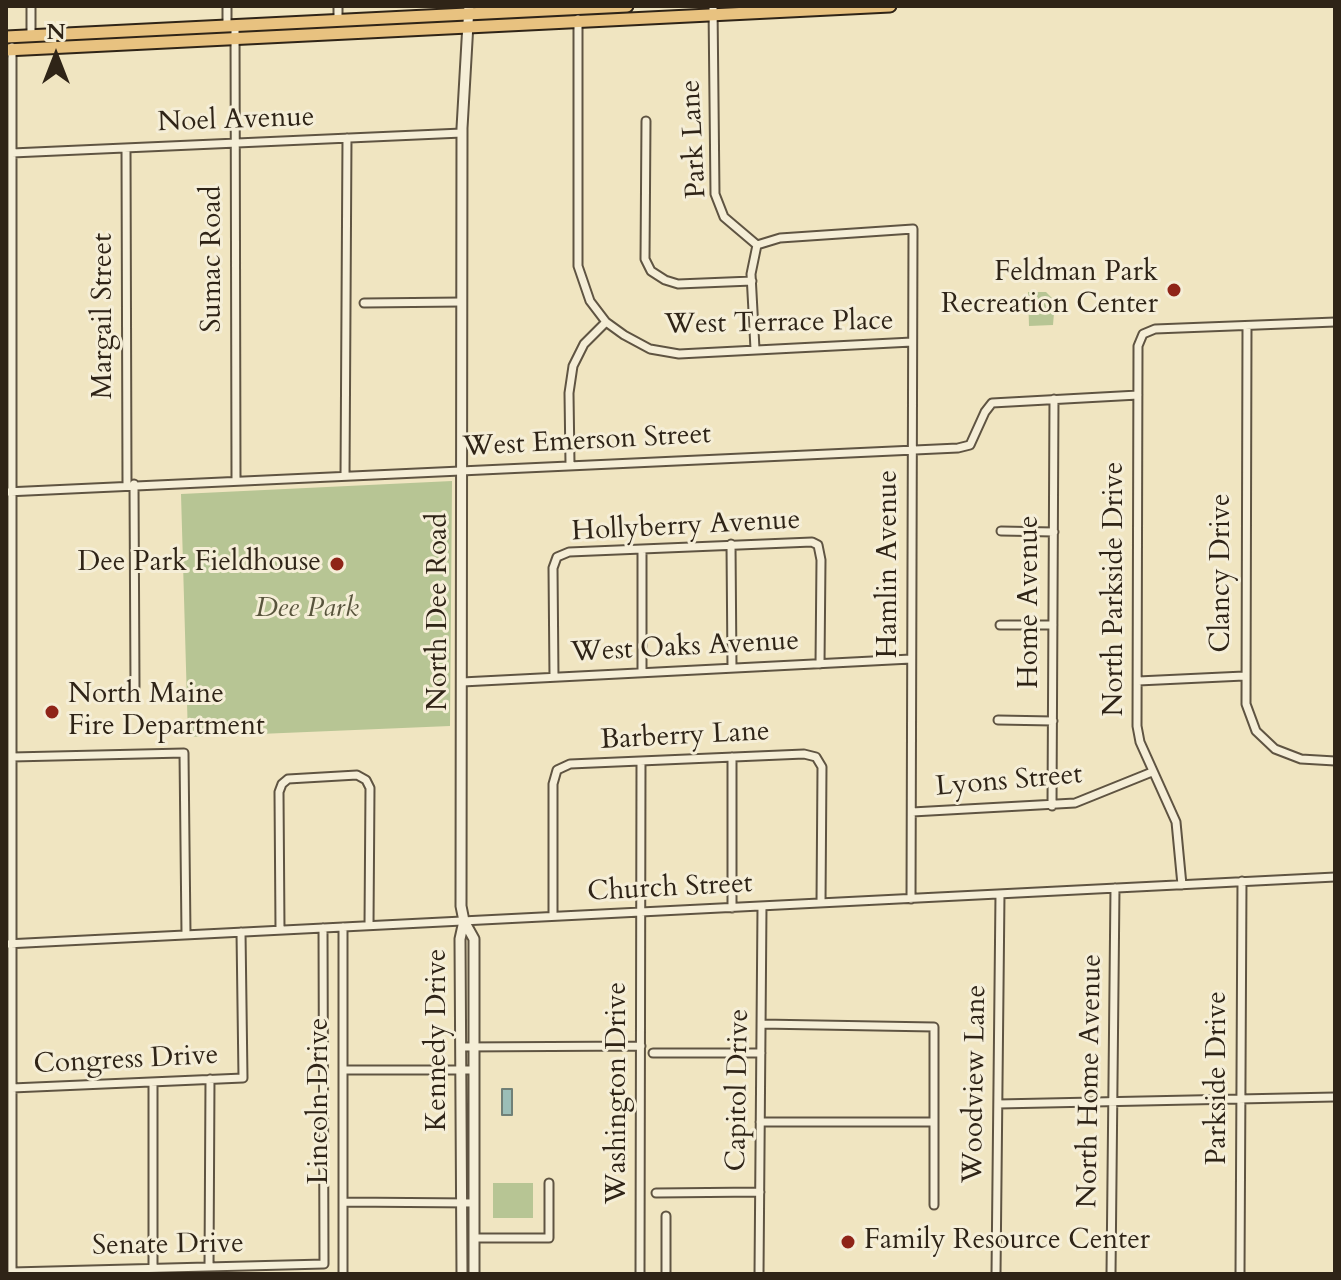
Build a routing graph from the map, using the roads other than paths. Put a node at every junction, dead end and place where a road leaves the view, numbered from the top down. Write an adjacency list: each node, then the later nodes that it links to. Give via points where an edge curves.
1 (31, 6): 13 (street)
2 (227, 6): 11 (street, Sumac Road)
3 (338, 6): 9 (street)
4 (627, 6): 6 (main road)
5 (890, 6): 8 (main road)
6 (578, 8): 7 (main road); 10 (street)
7 (469, 10): 9 (main road); 12 (street, North Dee Road)
8 (713, 10): 10 (main road); 23 (street, Park Lane, via 715,194 724,217)
9 (338, 20): 11 (main road)
10 (578, 21): 12 (main road); 27 (street, via 578,266 590,301)
11 (231, 26): 13 (main road); 14 (street, Sumac Road)
12 (468, 27): 14 (main road); 17 (street, North Dee Road)
13 (31, 36): 15 (main road)
14 (235, 39): 15 (main road); 19 (street, Sumac Road)
15 (9, 43): 21 (street)
16 (646, 121): 24 (street, via 645,259 651,271 678,284)
17 (462, 133): 18 (street, Noel Avenue); 25 (street, North Dee Road)
18 (347, 138): 19 (street, Noel Avenue); 37 (street)
19 (236, 143): 20 (street, Noel Avenue); 38 (street, Sumac Road)
20 (126, 148): 21 (street, Noel Avenue); 39 (street, Margail Street)
21 (12, 153): 22 (street)
22 (9, 191): 40 (street)
23 (757, 245): 24 (street); 30 (street, Hamlin Avenue, via 780,238 913,229)
24 (752, 281): 31 (street)
25 (462, 302): 26 (street); 36 (street, North Dee Road)
26 (364, 303)
27 (606, 322): 31 (street, West Terrace Place, via 664,352); 35 (street, via 584,344 573,366)
28 (1335, 322): 29 (street)
29 (1247, 326): 32 (street, North Parkside Drive, via 1155,329 1143,334 1138,346); 51 (street, Clancy Drive)
30 (912, 342): 31 (street, West Terrace Place); 34 (street, Hamlin Avenue)
31 (755, 349)
32 (1138, 395): 33 (street, West Emerson Street); 53 (street, North Parkside Drive)
33 (1054, 399): 34 (street, West Emerson Street, via 992,403 970,445); 42 (street, Home Avenue)
34 (913, 450): 35 (street, West Emerson Street); 47 (street, Hamlin Avenue)
35 (570, 464): 36 (street, West Emerson Street)
36 (462, 470): 37 (street, West Emerson Street); 54 (street, North Dee Road)
37 (345, 476): 38 (street, West Emerson Street)
38 (236, 480): 39 (street, West Emerson Street)
39 (131, 484): 40 (street, West Emerson Street); 55 (street, Margail Street)
40 (9, 492): 58 (street)
41 (1001, 531): 42 (street)
42 (1054, 532): 46 (street, Home Avenue)
43 (731, 544): 44 (street, Hollyberry Avenue); 48 (street, Hollyberry Avenue, via 818,545); 49 (street)
44 (642, 549): 50 (street); 52 (street, Hollyberry Avenue, via 557,557)
45 (1000, 625): 46 (street)
46 (1053, 625): 57 (street, Home Avenue)
47 (911, 659): 48 (street, West Oaks Avenue); 64 (street, Hamlin Avenue)
48 (820, 664): 49 (street, West Oaks Avenue)
49 (732, 668): 50 (street, West Oaks Avenue)
50 (642, 672): 52 (street, West Oaks Avenue)
51 (1244, 676): 53 (street); 61 (street, Clancy Drive, via 1250,720 1264,740 1288,755)
52 (554, 677): 54 (street, West Oaks Avenue)
53 (1138, 681): 62 (street, North Parkside Drive, via 1138,733)
54 (462, 682): 76 (street, North Dee Road)
55 (135, 687)
56 (998, 720): 57 (street)
57 (1053, 721): 63 (street, Home Avenue)
58 (12, 757): 82 (street, via 184,753); 83 (street)
59 (732, 757): 60 (street, Barberry Lane); 71 (street, Barberry Lane, via 816,757 822,767); 73 (street)
60 (641, 761): 74 (street, Washington Drive); 75 (street, Barberry Lane, via 570,764 557,770)
61 (1335, 761)
62 (1152, 772): 63 (street, Lyons Street, via 1093,798); 67 (street, North Parkside Drive, via 1176,822)
63 (1052, 806): 64 (street, Lyons Street)
64 (912, 812): 70 (street, Hamlin Avenue)
65 (1335, 877): 66 (street, Church Street)
66 (1242, 881): 67 (street, Church Street); 97 (street, Parkside Drive)
67 (1182, 885): 68 (street, Church Street)
68 (1115, 888): 69 (street, Church Street); 98 (street, North Home Avenue)
69 (1000, 894): 70 (street, Church Street); 99 (street, Woodview Lane)
70 (911, 899): 71 (street, Church Street)
71 (821, 903): 72 (street, Church Street)
72 (762, 907): 73 (street, Church Street); 84 (street, Capitol Drive)
73 (732, 908): 74 (street, Church Street)
74 (642, 912): 75 (street, Church Street); 85 (street, Washington Drive)
75 (553, 916): 76 (street, Church Street)
76 (464, 921): 77 (street, Church Street); 86 (street, Kennedy Drive); 87 (street, Kennedy Drive, via 474,939)
77 (369, 925): 78 (street, Church Street); 80 (street, via 370,788 357,775 288,779 282,784)
78 (343, 927): 79 (street, Church Street); 90 (street, Lincoln Drive)
79 (323, 928): 80 (street, Church Street); 112 (street, Lincoln Drive)
80 (280, 929): 81 (street, Church Street)
81 (241, 932): 82 (street, Church Street); 93 (street, Congress Drive, via 243,1078)
82 (186, 934): 83 (street, Church Street)
83 (9, 944): 95 (street)
84 (761, 1024): 89 (street, Capitol Drive); 101 (street, via 934,1027)
85 (641, 1046): 87 (street); 119 (street, Washington Drive)
86 (461, 1047): 87 (street); 91 (street, Kennedy Drive)
87 (473, 1048): 92 (street, Kennedy Drive)
88 (653, 1053): 89 (street)
89 (761, 1053): 100 (street, Capitol Drive)
90 (343, 1070): 91 (street); 105 (street, Lincoln Drive)
91 (461, 1070): 92 (street); 106 (street, Kennedy Drive)
92 (474, 1070): 107 (street, Kennedy Drive)
93 (210, 1079): 94 (street, Congress Drive); 113 (street)
94 (153, 1082): 95 (street, Congress Drive); 114 (street)
95 (12, 1088): 110 (street)
96 (1335, 1097): 97 (street)
97 (1241, 1099): 98 (street); 124 (street, Parkside Drive)
98 (1113, 1102): 99 (street); 123 (street, North Home Avenue)
99 (998, 1104): 122 (street, Woodview Lane)
100 (760, 1122): 101 (street); 103 (street, Capitol Drive)
101 (934, 1122): 108 (street)
102 (549, 1183): 111 (street, via 549,1238)
103 (760, 1192): 104 (street); 121 (street, Capitol Drive)
104 (656, 1193)
105 (343, 1202): 106 (street); 116 (street, Lincoln Drive)
106 (462, 1203): 107 (street); 117 (street, Kennedy Drive)
107 (474, 1203): 111 (street, Kennedy Drive)
108 (934, 1205)
109 (666, 1216): 120 (street)
110 (9, 1231): 115 (street)
111 (474, 1238): 118 (street, Kennedy Drive)
112 (324, 1264): 113 (street, Senate Drive)
113 (209, 1267): 114 (street, Senate Drive)
114 (153, 1268): 115 (street, Senate Drive)
115 (12, 1273)
116 (343, 1274)
117 (462, 1274)
118 (474, 1274)
119 (640, 1274)
120 (666, 1274)
121 (759, 1274)
122 (996, 1274)
123 (1111, 1274)
124 (1240, 1274)

